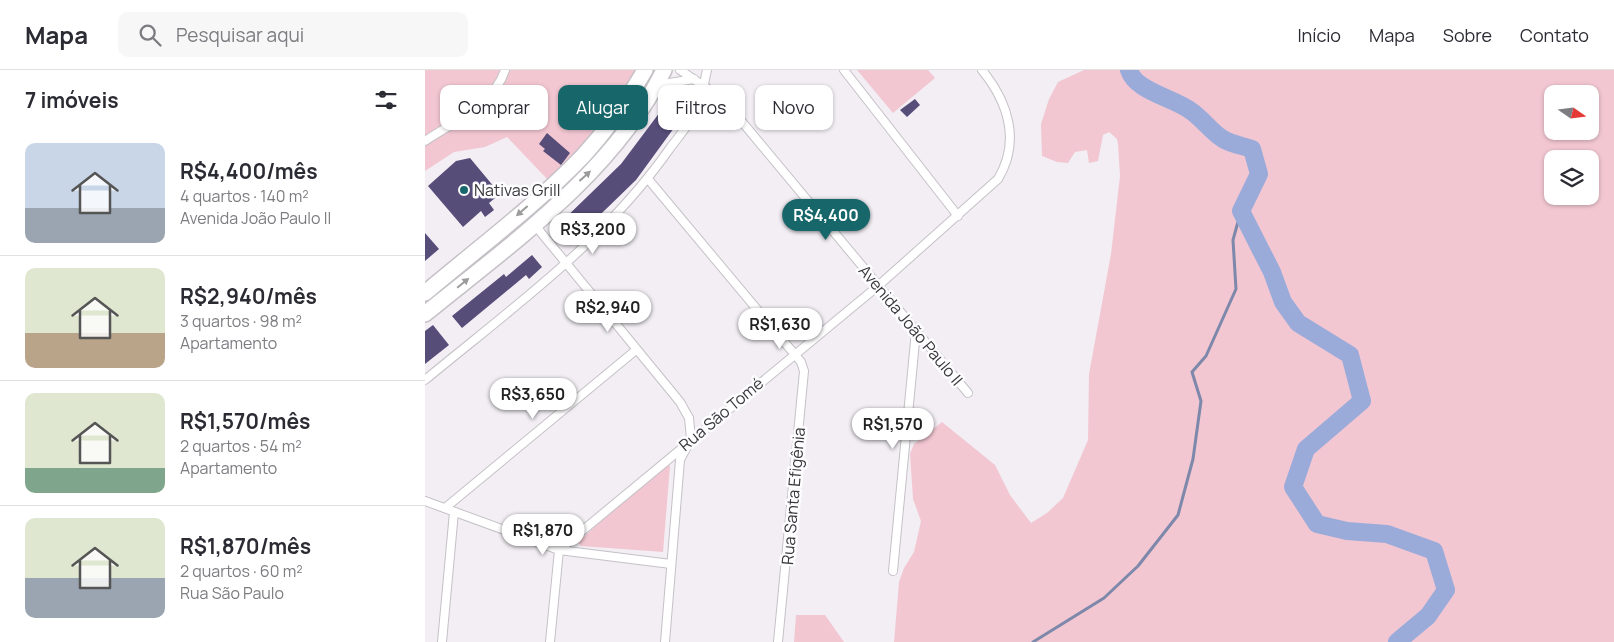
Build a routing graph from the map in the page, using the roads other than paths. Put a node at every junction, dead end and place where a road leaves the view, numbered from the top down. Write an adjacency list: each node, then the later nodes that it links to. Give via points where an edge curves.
1 (505, 70): 14 (street, via 489,96)
2 (645, 70): 20 (highway, one-way to 20, via 612,121 582,156)
3 (664, 70): 9 (highway)
4 (680, 70): 8 (street, Avenida João Paulo II)
5 (707, 70): 11 (street)
6 (843, 70): 16 (street)
7 (982, 70): 16 (street, Rua São Tomé, via 999,94 1007,113 1011,132 1009,154 998,179)
8 (694, 80): 9 (street); 10 (street, Avenida João Paulo II)
9 (657, 85): 17 (highway, one-way to 9, via 609,153)
10 (702, 85)
11 (704, 85)
12 (745, 126): 19 (street, Avenida João Paulo II)
13 (683, 130): 15 (street)
14 (425, 141)
15 (648, 179): 18 (street, via 609,225); 24 (street, Rua Santa Efigênia)
16 (958, 216): 19 (street, Rua São Tomé)
17 (534, 224): 18 (street); 21 (highway, one-way to 17)
18 (567, 264): 23 (street); 25 (street)
19 (878, 286): 22 (street, Avenida João Paulo II); 24 (street, Rua São Tomé)
20 (425, 293)
21 (425, 314)
22 (916, 331): 26 (street, Avenida João Paulo II); 33 (street)
23 (636, 350): 27 (street, via 680,402 689,418); 29 (street)
24 (793, 354): 27 (street, Rua São Tomé); 37 (street, Rua Santa Efigênia, via 804,372)
25 (425, 380)
26 (968, 393)
27 (691, 439): 31 (street, Rua São Tomé); 32 (street, via 680,460)
28 (425, 501): 29 (street)
29 (445, 508): 30 (street)
30 (454, 512): 31 (street); 34 (street)
31 (559, 550): 32 (street); 35 (street)
32 (671, 564): 36 (street)
33 (893, 572)
34 (442, 642)
35 (550, 642)
36 (665, 642)
37 (778, 642)

